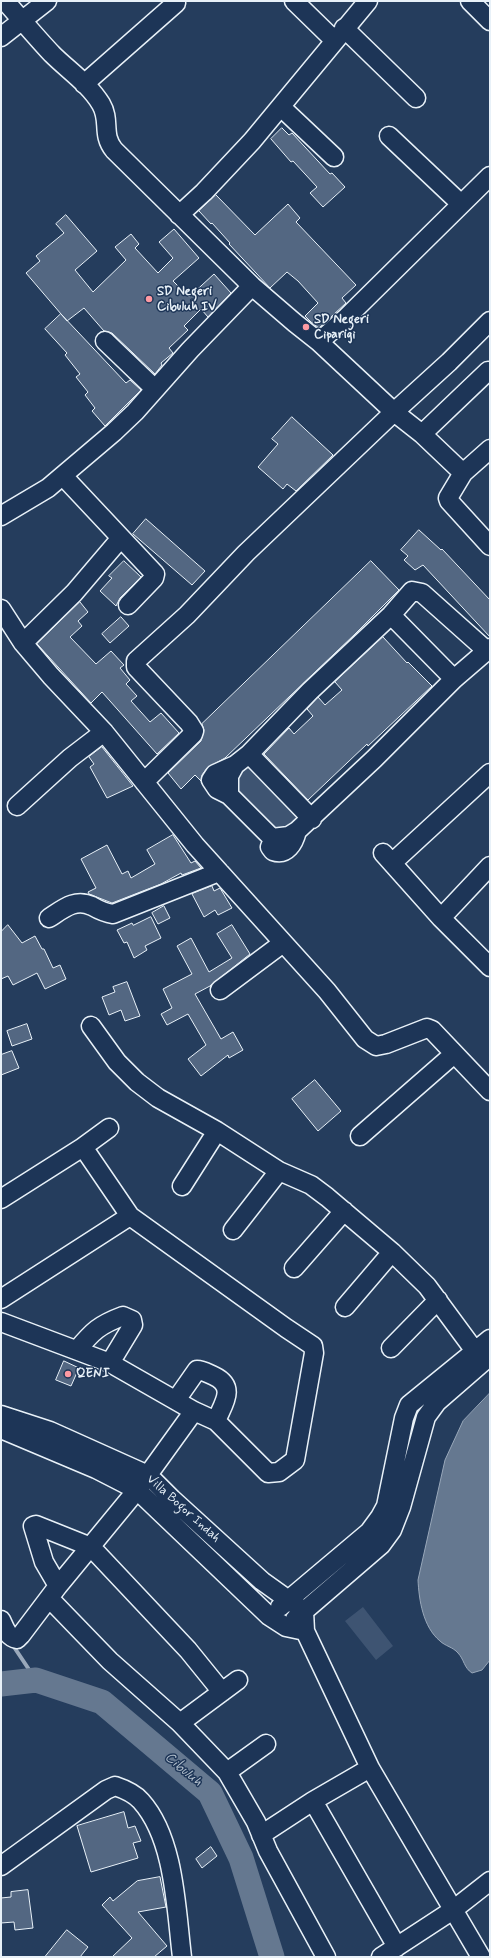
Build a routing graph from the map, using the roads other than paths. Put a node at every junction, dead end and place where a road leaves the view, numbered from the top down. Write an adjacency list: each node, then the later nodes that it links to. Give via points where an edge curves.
1 (5, 1): 8 (street)
2 (47, 1): 8 (street)
3 (294, 1): 9 (street)
4 (368, 1): 9 (street)
5 (470, 1): 7 (street)
6 (176, 3): 11 (street)
7 (490, 21)
8 (23, 22): 10 (street); 11 (street)
9 (339, 34): 12 (street); 13 (street)
10 (1, 38)
11 (84, 84): 18 (street, via 101,104 105,113 106,137 109,143)
12 (416, 98)
13 (281, 107): 15 (street); 18 (street, via 204,192)
14 (389, 136): 17 (street)
15 (334, 157)
16 (490, 176): 17 (street)
17 (462, 204): 22 (street)
18 (179, 215): 19 (street)
19 (252, 286): 22 (street); 24 (street)
20 (490, 321): 25 (street)
21 (105, 341): 24 (street)
22 (319, 342): 25 (street)
23 (488, 371): 26 (street)
24 (156, 389): 29 (street, via 114,432)
25 (394, 412): 26 (street); 42 (street, via 246,553 187,615 136,661 136,667 194,731)
26 (422, 434): 28 (street)
27 (490, 449): 28 (street)
28 (463, 473): 32 (street, via 448,498 449,501)
29 (63, 476): 30 (street); 31 (street)
30 (1, 516)
31 (120, 539): 33 (street, via 155,574); 36 (street, via 74,593)
32 (490, 546)
33 (128, 605)
34 (1, 609): 36 (street)
35 (391, 615): 37 (street, via 408,594 419,591); 38 (street); 40 (street, via 310,690)
36 (23, 643): 39 (street)
37 (488, 649): 38 (street)
38 (454, 679): 44 (street)
39 (104, 732): 42 (street); 43 (street)
40 (242, 760): 44 (street); 44 (street, via 229,776 229,795 270,837 289,836)
41 (490, 773): 48 (street, via 387,858)
42 (144, 782): 46 (street)
43 (16, 806)
44 (312, 819)
45 (490, 866): 48 (street)
46 (220, 872): 47 (street, via 113,914 106,914 80,902); 49 (street)
47 (49, 918)
48 (441, 918): 50 (street)
49 (283, 943): 51 (street); 53 (street, via 370,1043 376,1046 394,1042 427,1028 432,1030)
50 (490, 967)
51 (220, 990)
52 (91, 1026): 56 (street, via 117,1062 137,1082 158,1098)
53 (454, 1054): 54 (street); 57 (street)
54 (490, 1091)
55 (109, 1128): 58 (street)
56 (217, 1131): 59 (street); 60 (street)
57 (360, 1136)
58 (83, 1147): 61 (street); 63 (street)
59 (279, 1171): 62 (street, via 311,1186); 64 (street)
60 (182, 1186)
61 (1, 1200)
62 (344, 1211): 65 (street); 66 (street)
63 (130, 1216): 67 (street); 79 (street, via 313,1346 311,1372 295,1460 288,1467 279,1472 268,1473)
64 (233, 1230)
65 (392, 1252): 68 (street); 69 (street)
66 (294, 1268)
67 (1, 1299)
68 (438, 1300): 72 (street); 74 (street)
69 (345, 1307)
70 (1, 1322): 73 (street)
71 (490, 1339): 74 (street)
72 (391, 1348)
73 (77, 1350): 75 (street); 75 (street, via 91,1333 104,1323 123,1316 132,1320 133,1325)
74 (483, 1356): 85 (street, via 410,1405 404,1418 386,1506 380,1518 369,1532); 86 (street, via 437,1402 426,1417 401,1507 385,1540)
75 (110, 1363): 76 (street)
76 (176, 1400): 77 (street); 79 (street, via 197,1370 223,1380 227,1395)
77 (194, 1411): 79 (street); 81 (street)
78 (1, 1415): 81 (street, Villa Bogor Indah, via 50,1431)
79 (216, 1421)
80 (3, 1434): 82 (street, Villa Bogor Indah, via 96,1469)
81 (148, 1475): 82 (street); 85 (street, Villa Bogor Indah, via 262,1581)
82 (137, 1490): 83 (street); 87 (street, Villa Bogor Indah)
83 (91, 1547): 84 (street); 84 (street, via 33,1526); 92 (street, via 188,1650)
84 (54, 1592): 88 (street, via 17,1639 8,1635); 93 (street, via 110,1661)
85 (288, 1600): 86 (street, Villa Bogor Indah); 87 (street)
86 (304, 1611): 89 (street); 90 (street)
87 (269, 1616): 89 (street, Villa Bogor Indah)
88 (1, 1620)
89 (286, 1628): 90 (street)
90 (305, 1631): 95 (street)
91 (238, 1680): 92 (street)
92 (222, 1692): 93 (street)
93 (180, 1723): 96 (street)
94 (266, 1744): 96 (street)
95 (370, 1768): 97 (street); 101 (street)
96 (227, 1772): 98 (street)
97 (313, 1801): 98 (street); 102 (street)
98 (261, 1835): 104 (street)
99 (1, 1866): 103 (street, via 106,1790 115,1786 125,1790 141,1801 153,1817 164,1845 174,1883)
100 (490, 1881): 101 (street)
101 (452, 1910): 102 (street); 106 (street)
102 (397, 1947): 105 (street)
103 (182, 1957)
104 (326, 1957)
105 (381, 1957)
106 (481, 1957)

